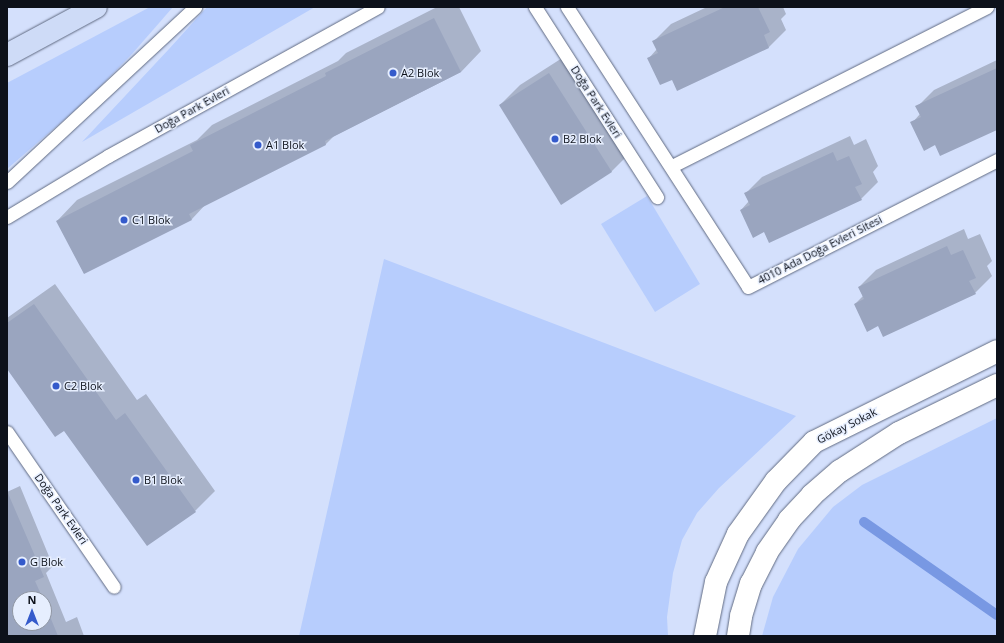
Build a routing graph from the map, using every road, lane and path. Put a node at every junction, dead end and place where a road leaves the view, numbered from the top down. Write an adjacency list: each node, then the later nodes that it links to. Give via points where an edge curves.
1 (96, 7): 7 (main road)
2 (195, 7): 10 (lane)
3 (378, 7): 12 (lane, Doğa Park Evleri, via 108,156)
4 (535, 7): 11 (lane, Doğa Park Evleri)
5 (567, 7): 9 (lane, 4010 Ada Doğa Evleri Sitesi)
6 (987, 7): 9 (lane)
7 (7, 55)
8 (997, 160): 9 (lane, 4010 Ada Doğa Evleri Sitesi, via 748,287)
9 (672, 166)
10 (7, 182)
11 (657, 197)
12 (7, 217)
13 (997, 350): 17 (street, Gökay Sokak, via 814,442 776,481 738,534 716,582)
14 (997, 385): 18 (street, via 900,433 840,471 812,495 789,520 767,552 751,584)
15 (7, 432): 16 (lane, Doğa Park Evleri)
16 (114, 587)
17 (705, 636)
18 (738, 636)

